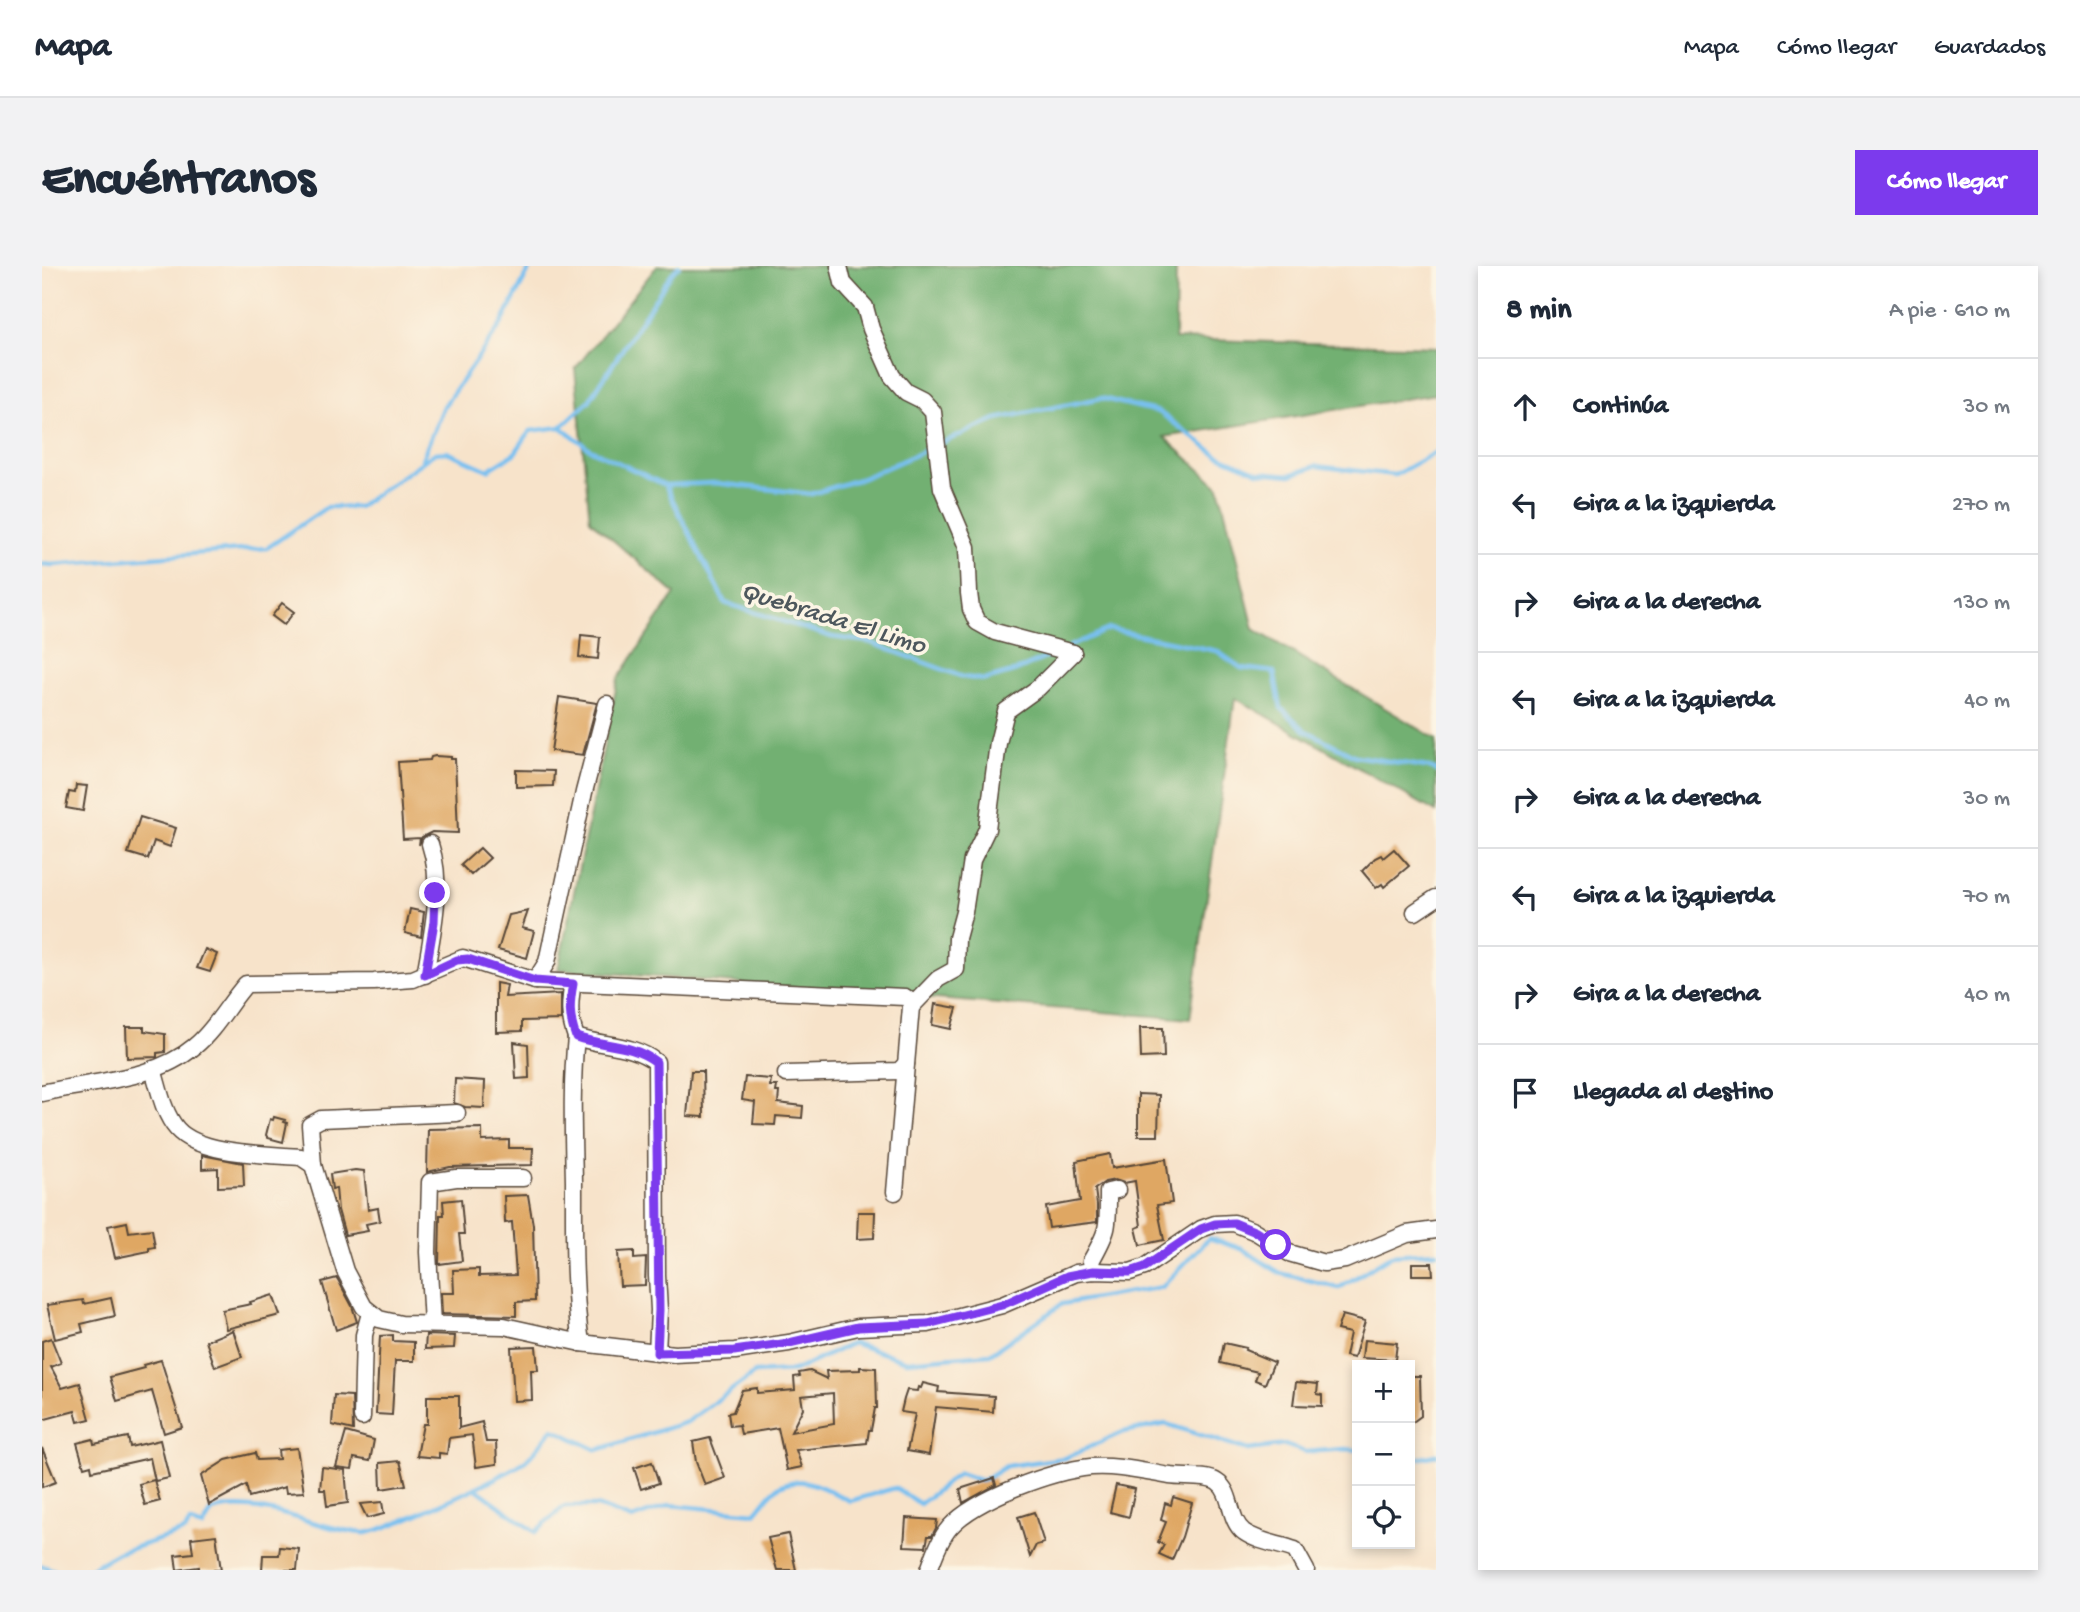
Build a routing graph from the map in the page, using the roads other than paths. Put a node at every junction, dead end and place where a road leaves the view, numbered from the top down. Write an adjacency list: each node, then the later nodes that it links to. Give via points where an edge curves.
1 (839, 266): 9 (street, via 843,283 865,307 892,376 933,412 942,488 967,548 971,609 977,622 995,632 1073,653 1038,688 1006,711 987,829 972,860 957,938 956,970 938,979)
2 (607, 704): 7 (street, via 547,962)
3 (430, 844): 6 (street, via 435,858 434,922)
4 (1436, 898): 5 (street)
5 (1415, 912)
6 (425, 975): 7 (street, via 468,959); 12 (street, via 374,982 246,984 197,1045)
7 (535, 981): 8 (street)
8 (573, 984): 9 (street, via 905,997); 10 (street, via 569,1003)
9 (911, 1007): 11 (street)
10 (576, 1037): 24 (street, via 572,1071 574,1232); 25 (street, via 643,1052 656,1062)
11 (906, 1063): 13 (street, via 899,1071); 19 (street)
12 (153, 1069): 14 (street); 16 (street, via 171,1119 198,1144 301,1157)
13 (786, 1074)
14 (42, 1093)
15 (457, 1113): 16 (street, via 321,1119 310,1125)
16 (313, 1165): 22 (street, via 345,1271)
17 (523, 1178): 23 (street, via 430,1182)
18 (1116, 1190): 21 (street, via 1108,1192 1109,1221 1091,1261)
19 (895, 1192)
20 (1436, 1230): 21 (street, via 1407,1234 1345,1260 1324,1263 1289,1253 1256,1232 1227,1222 1201,1229 1145,1267 1130,1272)
21 (1093, 1271): 25 (street, via 1067,1276 1002,1305 928,1324 858,1327 734,1351)
22 (370, 1313): 23 (street, via 389,1322); 26 (street, via 364,1335)
23 (432, 1324): 24 (street, via 504,1326)
24 (580, 1343): 25 (street)
25 (657, 1353)
26 (362, 1417)
27 (929, 1570): 28 (street, via 948,1529 974,1508 1050,1475 1090,1467 1218,1482 1239,1527 1246,1534 1295,1550)
28 (1306, 1570)

